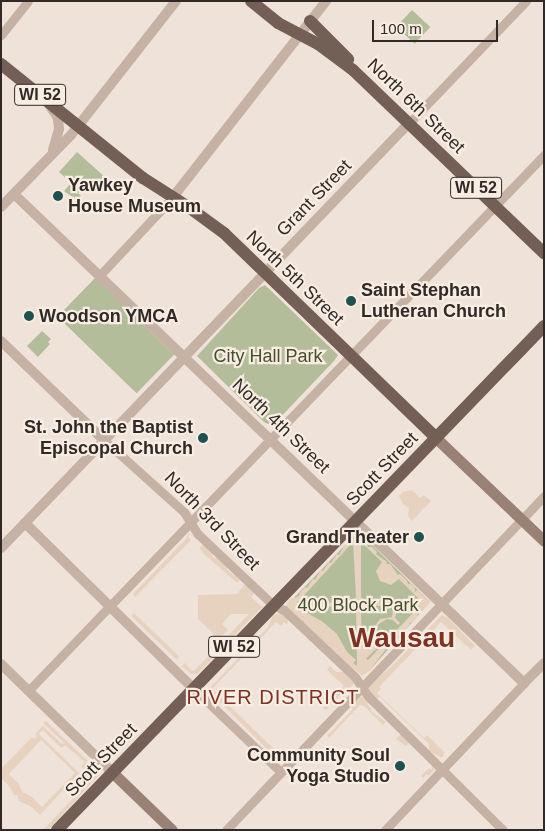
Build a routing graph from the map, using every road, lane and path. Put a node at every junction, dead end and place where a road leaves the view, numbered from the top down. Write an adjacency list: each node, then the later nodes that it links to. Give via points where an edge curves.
1 (28, 1): 8 (street)
2 (176, 1): 13 (street)
3 (251, 1): 7 (main road, North 6th Street / WI 52, via 278,23)
4 (326, 1): 6 (street)
5 (526, 1): 12 (street, Grant Street)
6 (310, 21): 7 (street); 10 (main road, via 345,54)
7 (300, 34): 10 (main road, North 6th Street / WI 52); 17 (street)
8 (1, 35)
9 (1, 64): 11 (main road, North 5th Street / WI 52)
10 (353, 70): 12 (main road, North 6th Street / WI 52)
11 (48, 101): 13 (main road, North 5th Street / WI 52); 15 (street, via 60,129)
12 (409, 123): 18 (main road, North 6th Street / WI 52); 21 (street, Grant Street)
13 (78, 126): 15 (street); 17 (main road, North 5th Street / WI 52, via 143,178)
14 (544, 155): 18 (street)
15 (49, 158): 16 (street)
16 (14, 194): 19 (street); 22 (street, North 4th Street)
17 (173, 197): 21 (main road, North 5th Street / WI 52, via 210,222); 22 (street)
18 (495, 206): 20 (main road, North 6th Street / WI 52); 25 (street)
19 (1, 208)
20 (544, 253)
21 (265, 272): 25 (main road, North 5th Street / WI 52); 26 (street, Grant Street)
22 (100, 275): 26 (street, North 4th Street)
23 (544, 326): 28 (main road, Scott Street)
24 (1, 341): 29 (street, North 3rd Street)
25 (350, 355): 27 (street); 28 (main road, North 5th Street / WI 52)
26 (185, 357): 27 (street, North 4th Street); 29 (street, Grant Street)
27 (271, 438): 32 (street, North 4th Street); 33 (street)
28 (436, 438): 31 (main road, North 5th Street); 32 (main road, Scott Street / WI 52)
29 (104, 440): 33 (street, North 3rd Street, via 180,508); 34 (street, Grant Street)
30 (544, 496): 31 (street)
31 (521, 520): 35 (main road, North 5th Street); 37 (street)
32 (356, 521): 37 (street, North 4th Street); 39 (main road, Scott Street / WI 52)
33 (190, 522): 38 (street); 39 (street, North 3rd Street, via 198,534)
34 (25, 523): 36 (street, Grant Street); 38 (street)
35 (544, 541)
36 (1, 548)
37 (441, 602): 42 (street, North 4th Street); 43 (street)
38 (109, 606): 44 (street); 45 (street)
39 (274, 606): 43 (street, North 3rd Street, via 286,611); 44 (main road, Scott Street / WI 52)
40 (544, 663): 42 (street)
41 (1, 664): 45 (street)
42 (524, 683): 46 (street)
43 (362, 685): 46 (street, North 3rd Street, via 369,698); 47 (street)
44 (194, 689): 47 (street); 48 (main road, Scott Street / WI 52)
45 (29, 690): 48 (street)
46 (443, 770): 52 (street); 53 (street, North 3rd Street)
47 (281, 772): 51 (street)
48 (113, 773): 49 (main road, Scott Street / WI 52); 50 (main road)
49 (57, 830)
50 (172, 830)
51 (226, 830)
52 (385, 830)
53 (503, 830)

